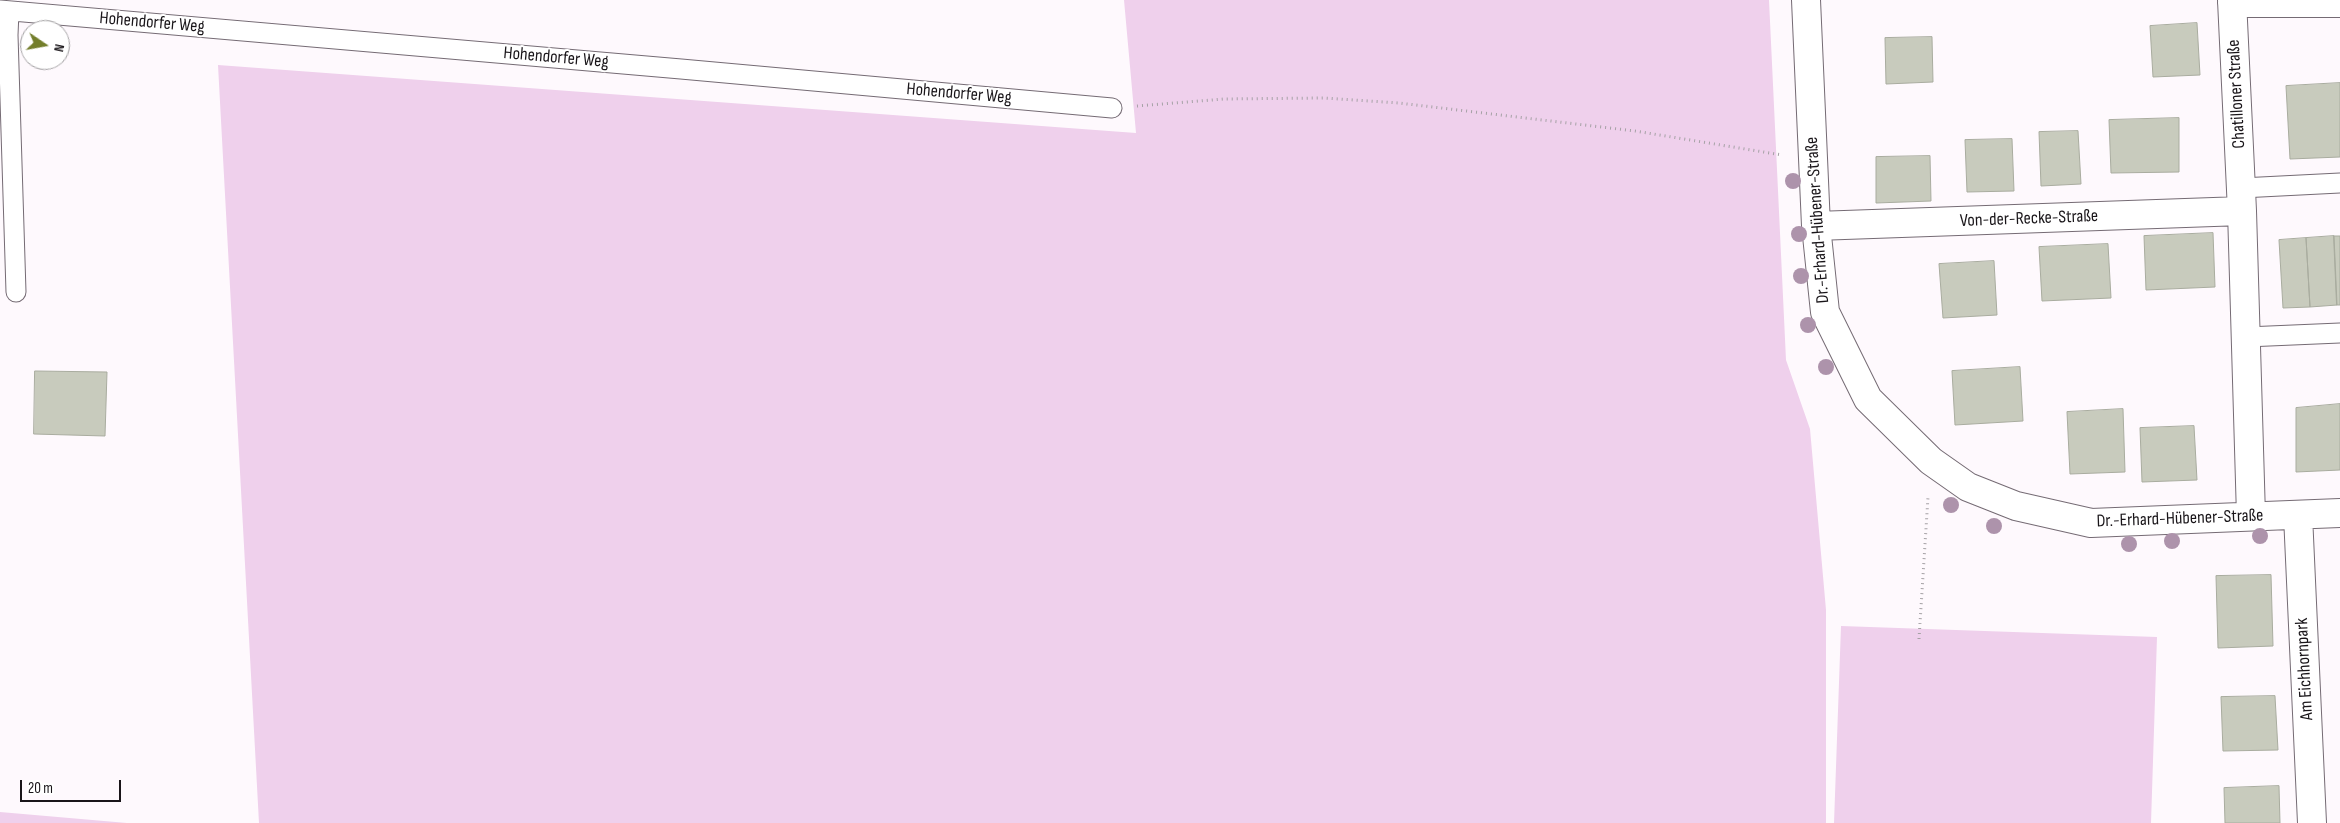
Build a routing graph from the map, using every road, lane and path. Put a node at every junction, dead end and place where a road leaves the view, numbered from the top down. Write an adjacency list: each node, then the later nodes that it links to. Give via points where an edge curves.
1 (1806, 0): 6 (street, Dr.-Erhard-Hübener-Straße)
2 (2232, 1): 3 (street); 8 (street, Chatilloner Straße)
3 (2340, 3)
4 (4, 11): 5 (lane, Hohendorfer Weg); 10 (lane, via 8,35)
5 (1112, 108): 6 (path, via 1224,99 1334,99 1399,103 1626,129)
6 (1812, 160): 9 (street, Dr.-Erhard-Hübener-Straße)
7 (2340, 183): 8 (lane)
8 (2242, 199): 9 (street, Von-der-Recke-Straße); 12 (street, Chatilloner Straße)
9 (1816, 226): 13 (street, Dr.-Erhard-Hübener-Straße, via 1825,312 1868,399)
10 (16, 292)
11 (2340, 333): 12 (lane)
12 (2246, 337): 16 (street, Chatilloner Straße)
13 (1931, 461): 16 (street, Dr.-Erhard-Hübener-Straße, via 1968,487 2016,506 2091,523); 17 (path)
14 (2340, 513): 15 (street, Dr.-Erhard-Hübener-Straße)
15 (2298, 515): 16 (street, Dr.-Erhard-Hübener-Straße); 18 (street, Am Eichhornpark)
16 (2251, 516)
17 (1919, 639)
18 (2312, 823)

